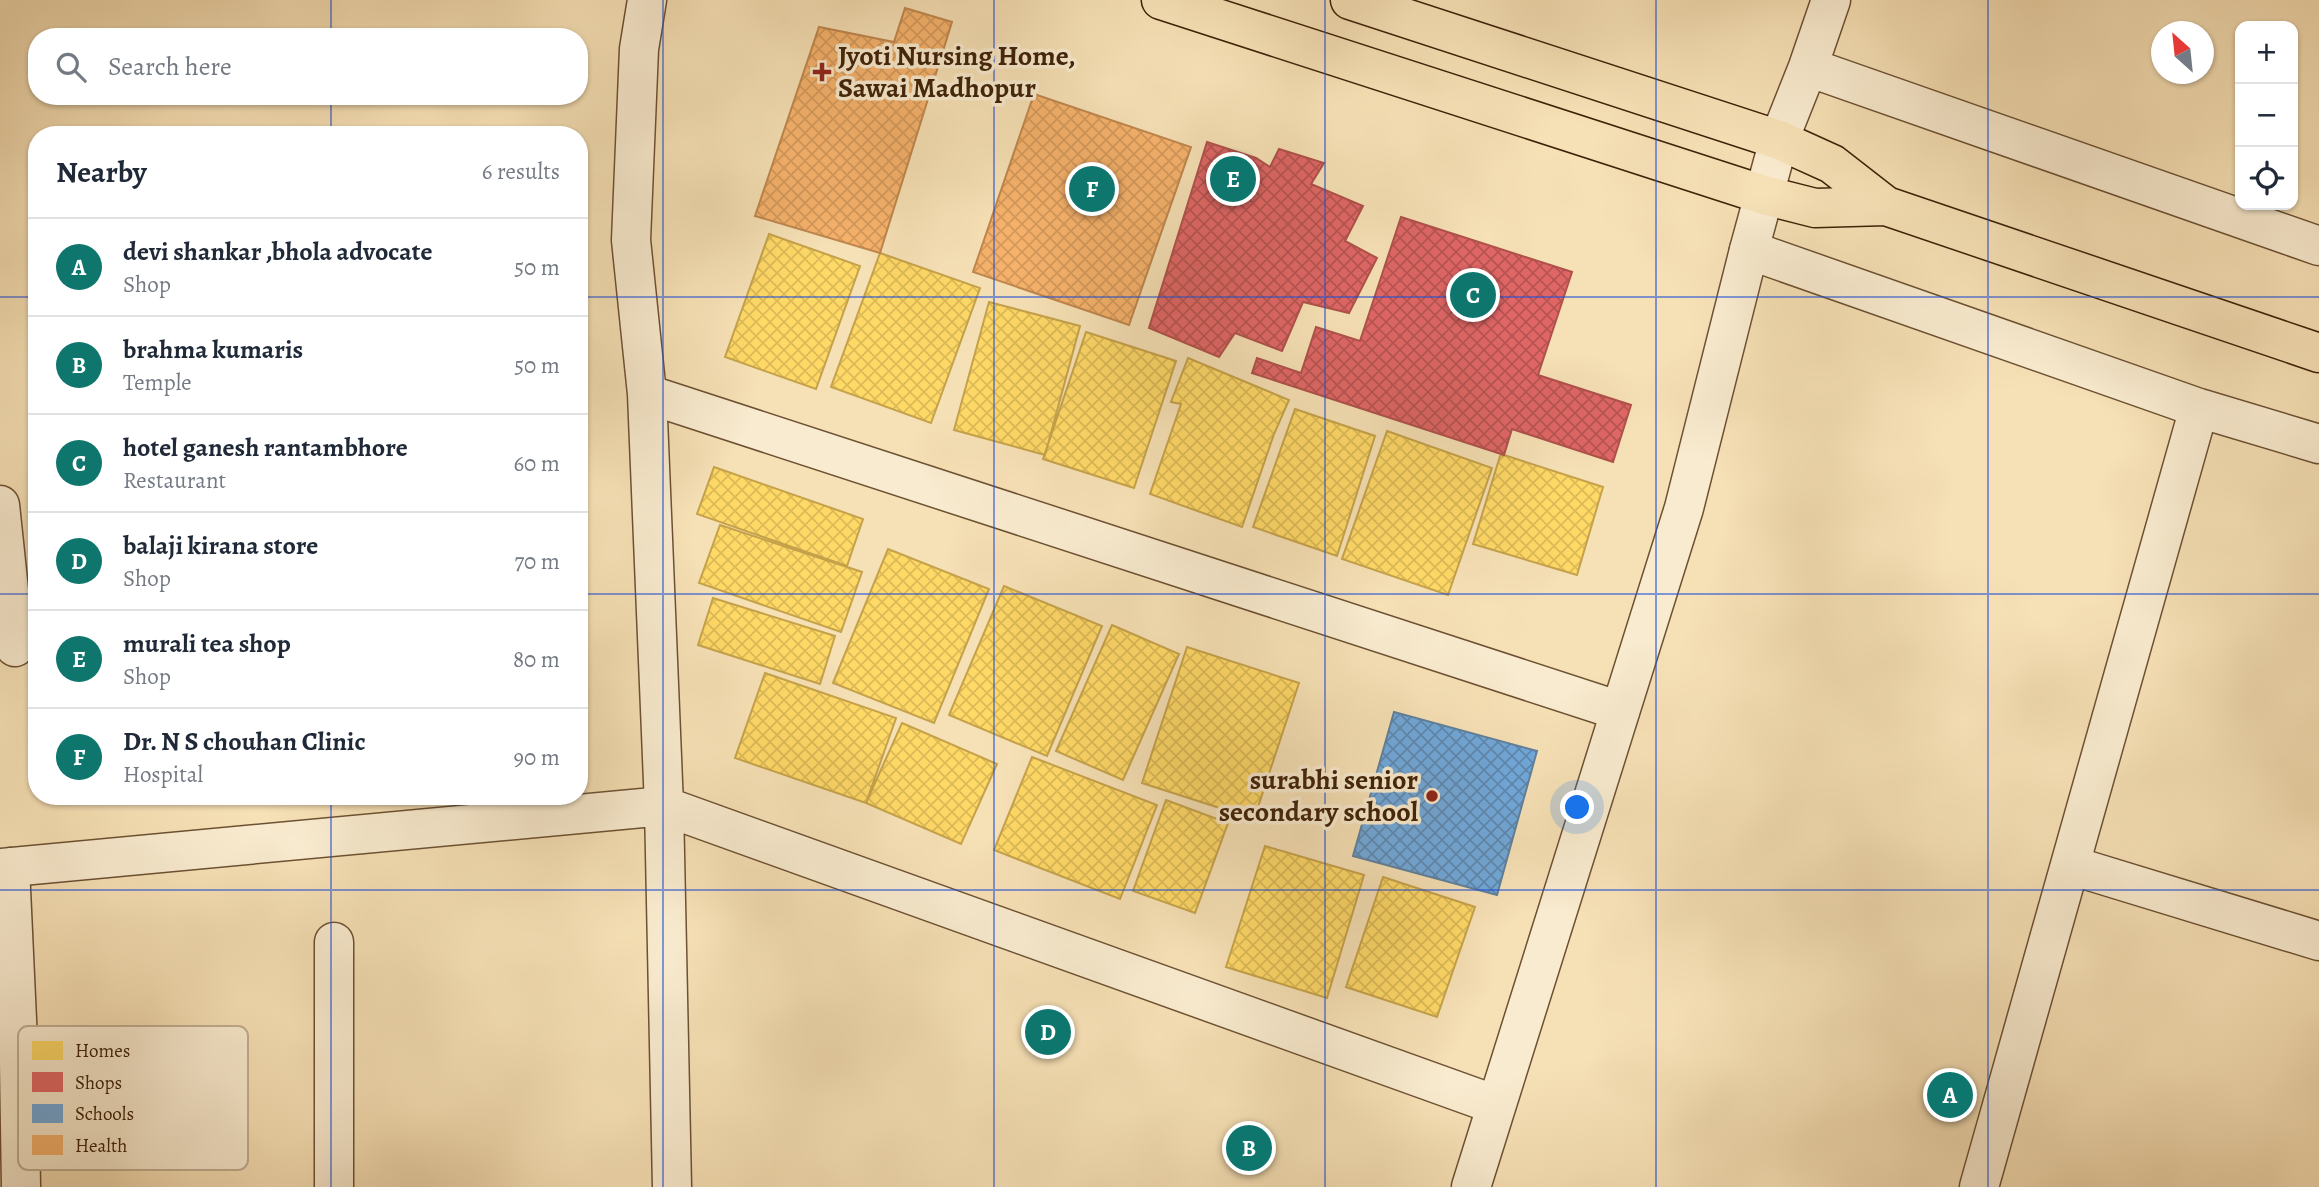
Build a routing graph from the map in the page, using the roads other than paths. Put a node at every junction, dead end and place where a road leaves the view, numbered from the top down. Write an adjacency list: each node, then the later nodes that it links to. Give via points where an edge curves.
1 (647, 0): 12 (street, via 639,50 631,240)
2 (1161, 0): 7 (highway)
3 (1350, 0): 6 (highway)
4 (1830, 0): 5 (street)
5 (1808, 67): 6 (street); 9 (street)
6 (1779, 140): 7 (street); 8 (highway, via 1832,164)
7 (1764, 195): 8 (highway, via 1815,208); 10 (street)
8 (1886, 206): 11 (highway)
9 (2319, 246)
10 (1749, 250): 13 (street); 17 (street, via 1684,508)
11 (2319, 353)
12 (647, 394): 17 (street); 18 (street)
13 (2199, 408): 14 (street); 19 (street)
14 (2319, 444)
15 (0, 505): 16 (street)
16 (15, 647)
17 (1620, 712): 24 (street)
18 (664, 806): 20 (street); 24 (street); 27 (street)
19 (2070, 865): 21 (street); 29 (street)
20 (5, 868): 23 (street)
21 (2319, 941)
22 (334, 942): 26 (street)
23 (9, 1062): 25 (street)
24 (1496, 1105): 28 (street)
25 (18, 1156)
26 (334, 1187)
27 (672, 1187)
28 (1471, 1187)
29 (1979, 1187)

